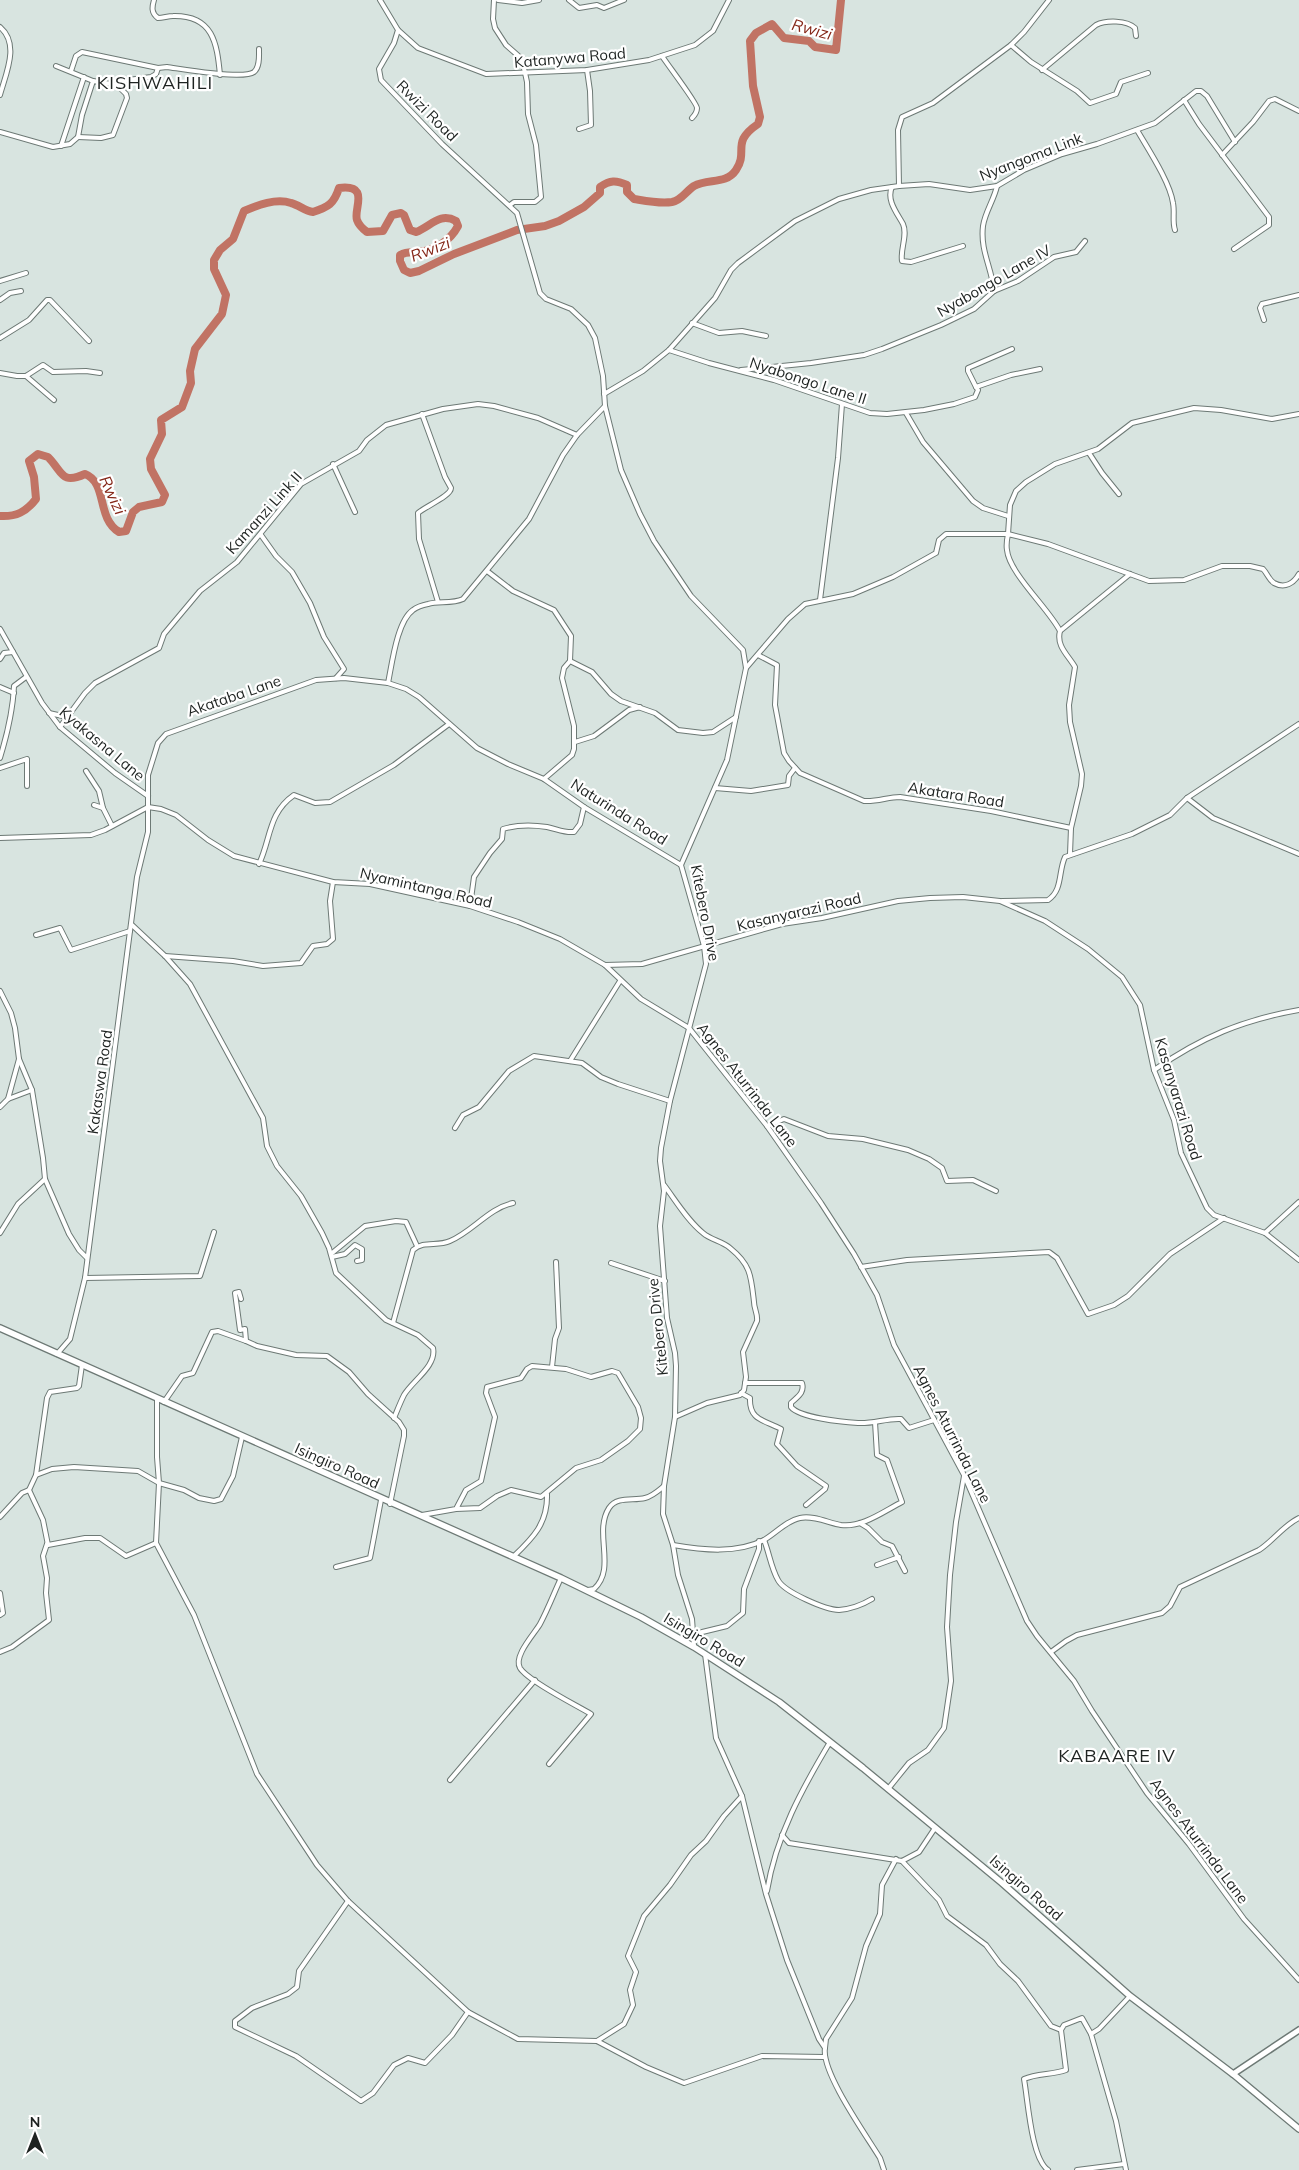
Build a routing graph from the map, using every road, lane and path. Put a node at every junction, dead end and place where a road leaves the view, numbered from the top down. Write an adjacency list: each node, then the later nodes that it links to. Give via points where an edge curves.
1 (154, 0): 23 (street, via 153,13 158,18 173,16 204,24 216,41)
2 (380, 0): 11 (street)
3 (494, 0): 21 (street, via 495,28 506,45 522,59)
4 (498, 0): 5 (street, via 511,3)
5 (539, 0)
6 (569, 0): 7 (street, via 579,8 596,5 604,8)
7 (624, 0)
8 (730, 0): 15 (street, Katanywa Road, via 713,31 695,45)
9 (1049, 0): 13 (street)
10 (0, 27): 27 (street, via 8,34 11,50)
11 (398, 30): 21 (street, Katanywa Road, via 418,48 478,72); 41 (street, Rwizi Road, via 379,69 380,80 442,144)
12 (1136, 36): 19 (street, via 1135,28 1130,24 1103,21)
13 (1011, 45): 19 (street); 38 (street, via 933,102 902,117 898,130)
14 (259, 49): 23 (street, via 258,63 253,72)
15 (662, 56): 18 (street, Katanywa Road); 30 (street, via 696,103 697,111)
16 (56, 66): 20 (street)
17 (158, 68): 20 (street, via 82,52 76,56); 23 (street); 26 (street, via 151,77)
18 (587, 70): 21 (street, Katanywa Road); 31 (street, via 591,125)
19 (1042, 70): 22 (street, via 1092,103 1116,94 1121,82)
20 (71, 71): 24 (street)
21 (524, 74): 41 (street, via 528,114 536,145 540,196 535,202 514,202)
22 (1148, 74)
23 (220, 75)
24 (84, 77): 25 (street); 36 (street)
25 (94, 80): 26 (street); 34 (street)
26 (116, 85): 34 (street, via 127,98 113,135)
27 (0, 95)
28 (1184, 100): 32 (street, Nyangoma Link, via 1166,116); 35 (street, via 1196,91 1203,92); 37 (street)
29 (1299, 112): 35 (street, via 1275,99 1269,101)
30 (692, 118)
31 (579, 129)
32 (1137, 130): 39 (street, Nyangoma Link, via 1062,154); 42 (street, via 1173,202)
33 (0, 132): 36 (street, via 53,147)
34 (78, 137): 36 (street)
35 (1235, 142): 37 (street)
36 (61, 146)
37 (1222, 155): 45 (street, via 1261,204 1270,221 1269,225)
38 (899, 186): 39 (street, Nyangoma Link, via 929,184 970,190); 40 (street, Nyangoma Link)
39 (997, 186): 49 (street, via 982,230 983,253)
40 (892, 187): 44 (street, via 891,200 904,226 902,261 911,262); 53 (street, Nyangoma Link, via 839,198 783,229 738,263 719,293)
41 (510, 205): 65 (street, Rwizi Road, via 520,221 540,293 546,299 571,309 588,325 595,338)
42 (1175, 230)
43 (1085, 241): 49 (street, Nyabongo Lane IV, via 1076,252 1054,257 1018,281)
44 (963, 246)
45 (1234, 249)
46 (26, 273): 47 (street)
47 (0, 281)
48 (21, 291): 51 (street)
49 (994, 291): 60 (street, Nyabongo Lane IV, via 974,309 871,353)
50 (1299, 295): 52 (street, via 1262,304)
51 (0, 300)
52 (1264, 320)
53 (692, 322): 54 (street, via 719,333 742,331); 58 (street, Nyangoma Link)
54 (766, 336)
55 (0, 338): 56 (street, via 29,320 50,300)
56 (89, 341)
57 (1012, 349): 64 (street, via 968,368)
58 (669, 350): 60 (street, Nyabongo Lane II); 65 (street, Nyangoma Link, via 643,371)
59 (1040, 369): 64 (street)
60 (734, 370): 67 (street, Nyabongo Lane II, via 792,385)
61 (0, 373): 63 (street)
62 (100, 373): 63 (street, via 53,372 44,365)
63 (26, 376): 66 (street)
64 (976, 387): 69 (street, Nyabongo Lane II, via 977,395 962,402)
65 (604, 394): 68 (street)
66 (54, 400)
67 (842, 404): 69 (street, Nyabongo Lane II, via 870,413); 83 (street)
68 (605, 406): 72 (street); 91 (street, via 621,470 643,521 691,596 743,650)
69 (906, 413): 77 (street, via 923,442 974,501)
70 (422, 414): 72 (street, Kamanzi Link II, via 463,405 494,406 538,418); 74 (street, Kamanzi Link II, via 386,425 359,451); 84 (street, via 452,488 418,513 419,539)
71 (1299, 414): 73 (street, via 1272,419 1194,408 1132,423)
72 (577, 435): 80 (street, via 528,519)
73 (1089, 453): 75 (street); 77 (street, via 1055,464 1026,482 1016,492)
74 (334, 464): 76 (street); 79 (street, Kamanzi Link II, via 302,484)
75 (1119, 494)
76 (355, 512)
77 (1008, 516): 78 (street)
78 (1008, 534): 81 (street, via 1048,544); 83 (street, via 946,534 938,540 936,553 893,577 854,594); 86 (street, via 1009,558)
79 (261, 535): 93 (street, via 292,572 310,604 324,637 344,669); 99 (street, Kamanzi Link II, via 237,562 200,590 164,634 159,648 95,683)
80 (486, 571): 84 (street, via 462,599); 90 (street, via 513,591 554,610 571,636)
81 (1130, 574): 82 (street, via 1149,581 1184,580 1233,565 1263,569 1274,583 1290,584); 86 (street)
82 (1299, 574)
83 (820, 600): 88 (street, via 796,610)
84 (438, 602): 94 (street, via 413,610 405,619)
85 (0, 629): 87 (street, Kyakasna Lane)
86 (1060, 631): 119 (street, via 1060,645 1075,667 1069,705 1070,722 1082,774)
87 (13, 652): 89 (street, via 4,653); 92 (street, Kyakasna Lane)
88 (758, 655): 91 (street); 107 (street, Akatara Road, via 777,665 775,705 784,753)
89 (0, 659)
90 (570, 662): 97 (street, via 592,672 621,701); 104 (street, via 564,668 562,678)
91 (746, 668): 100 (street, Kitebero Drive)
92 (26, 677): 96 (street, via 14,686); 98 (street, Kyakasna Lane)
93 (336, 678): 94 (street, Akataba Lane); 112 (street, Akataba Lane, via 316,680 166,734 153,756 148,775)
94 (388, 683): 101 (street, Akataba Lane, via 419,697)
95 (0, 687): 96 (street)
96 (14, 693): 105 (street)
97 (641, 707): 100 (street, via 678,730 688,732 712,732); 104 (street, via 630,710 594,736)
98 (48, 712): 99 (street); 103 (street, Kyakasna Lane)
99 (66, 717): 103 (street, Kamanzi Link II)
100 (736, 717): 111 (street, Kitebero Drive, via 727,760)
101 (449, 724): 109 (street, Naturinda Road, via 477,748); 123 (street, via 394,765 330,802 315,803 294,795 274,818)
102 (1299, 724): 113 (street)
103 (60, 727): 112 (street, Kyakasna Lane)
104 (575, 742): 109 (street, via 572,755)
105 (0, 758)
106 (0, 768): 110 (street, via 27,759)
107 (795, 768): 111 (street, via 789,776 788,786 751,790); 119 (street, Akatara Road, via 815,781 864,801 900,797)
108 (86, 771): 117 (street, via 99,791)
109 (544, 779): 116 (street, Naturinda Road)
110 (27, 786)
111 (715, 788): 124 (street, Kitebero Drive)
112 (148, 796): 115 (street, Akataba Lane)
113 (1187, 798): 121 (street, via 1170,815 1132,834); 122 (street, via 1213,818)
114 (94, 805): 117 (street)
115 (148, 807): 118 (street); 123 (street, Nyamintanga Road, via 176,815 234,856); 128 (street, Kakaswa Road, via 148,832 137,877)
116 (584, 807): 124 (street, Naturinda Road); 127 (street, via 580,824 574,832 533,826 503,829 502,839 474,877)
117 (102, 808): 118 (street)
118 (112, 826): 120 (street, via 91,835)
119 (1071, 828): 121 (street)
120 (0, 838)
121 (1070, 854): 126 (street, via 1063,860 1054,896 1039,901)
122 (1299, 854)
123 (259, 864): 125 (street, Nyamintanga Road)
124 (681, 865): 131 (street, Kitebero Drive)
125 (333, 882): 127 (street, Nyamintanga Road, via 370,884); 132 (street, via 330,901 333,939 327,944 313,946 301,963 263,966)
126 (1000, 901): 131 (street, Kasanyarazi Road, via 946,897 898,901 782,924); 140 (street, Kasanyarazi Road, via 1045,921 1088,949 1122,977 1140,1005)
127 (470, 906): 133 (street, Nyamintanga Road, via 560,939)
128 (132, 925): 129 (street, Kakaswa Road); 132 (street)
129 (130, 931): 130 (street, via 71,950 60,928); 158 (street, Kakaswa Road)
130 (36, 935)
131 (704, 946): 133 (street, via 642,964); 137 (street, Kitebero Drive, via 706,964)
132 (165, 956): 157 (street, via 190,984 262,1118 265,1141 275,1162 309,1210)
133 (605, 965): 134 (street, Agnes Aturrinda Lane)
134 (620, 981): 137 (street, Agnes Aturrinda Lane, via 641,999); 139 (street)
135 (0, 991): 138 (street, via 15,1028)
136 (1299, 1010): 140 (street, via 1233,1026 1180,1052)
137 (689, 1028): 143 (street, Kitebero Drive); 145 (street, Agnes Aturrinda Lane)
138 (19, 1059): 141 (street); 142 (street)
139 (570, 1061): 143 (street, via 582,1063 601,1077 618,1084); 146 (street, via 534,1056 525,1060 509,1071 478,1107 463,1115)
140 (1154, 1070): 152 (street, Kasanyarazi Road, via 1193,1181 1207,1208)
141 (32, 1090): 142 (street); 147 (street)
142 (8, 1099): 144 (street)
143 (670, 1101): 148 (street, Kitebero Drive, via 660,1161)
144 (0, 1106)
145 (766, 1126): 149 (street, via 784,1119 828,1136 863,1139 908,1150 942,1168 948,1182 973,1180); 163 (street, Agnes Aturrinda Lane, via 821,1203)
146 (455, 1128)
147 (45, 1179): 155 (street, via 18,1204); 158 (street, via 69,1234)
148 (664, 1184): 165 (street, Kitebero Drive, via 660,1226); 173 (street, via 697,1227 730,1247 749,1269 758,1316 743,1352)
149 (996, 1191)
150 (1299, 1202): 154 (street)
151 (513, 1203): 156 (street, via 450,1241)
152 (1224, 1218): 154 (street, Kasanyarazi Road); 163 (street, via 1170,1254 1128,1296 1088,1314 1057,1258 1049,1252 907,1260)
153 (214, 1232): 164 (street, via 200,1276)
154 (1265, 1232): 159 (street, Kasanyarazi Road)
155 (0, 1233)
156 (417, 1246): 157 (street, via 406,1222 396,1221 365,1226); 167 (street, via 411,1253)
157 (331, 1255): 160 (street, via 345,1254 355,1245 362,1249 362,1260); 167 (street, via 336,1273)
158 (87, 1258): 164 (street, Kakaswa Road)
159 (1299, 1260)
160 (356, 1261)
161 (556, 1262): 172 (street, via 560,1328 555,1339)
162 (611, 1263): 165 (street)
163 (861, 1267): 178 (street, Agnes Aturrinda Lane, via 877,1295 894,1345)
164 (85, 1278): 170 (street, Kakaswa Road, via 70,1340)
165 (664, 1281): 176 (street, Kitebero Drive, via 668,1326 676,1353)
166 (241, 1299): 169 (street, via 239,1292 235,1293 240,1330 245,1329)
167 (393, 1323): 177 (street, via 418,1335 431,1345 434,1352 403,1396)
168 (0, 1328): 170 (main road, Isingiro Road)
169 (246, 1341): 175 (street, via 218,1331 212,1332 193,1373 182,1376); 177 (street, via 296,1355 327,1356 349,1372)
170 (57, 1354): 171 (main road, Isingiro Road)
171 (82, 1365): 175 (main road, Isingiro Road); 181 (street, via 79,1386 50,1392 47,1398)
172 (552, 1367): 186 (street, via 591,1377 615,1372 638,1407 641,1418 640,1429 628,1441 601,1460 576,1468); 190 (street, via 532,1366 521,1378 487,1387 495,1417 483,1477 478,1484 466,1490)
173 (745, 1383): 174 (street); 179 (street, via 802,1383 801,1393 790,1407 795,1412 859,1423)
174 (741, 1393): 176 (street); 189 (street, via 750,1398 750,1410 755,1416 781,1429 777,1444 789,1459 826,1486)
175 (161, 1400): 180 (main road, Isingiro Road); 183 (street, via 157,1457)
176 (675, 1417): 184 (street, Kitebero Drive)
177 (394, 1418): 188 (street, via 402,1426 404,1436)
178 (934, 1420): 179 (street, via 909,1428 901,1419); 182 (street, Agnes Aturrinda Lane)
179 (876, 1422): 194 (street, via 877,1455 887,1460 902,1502)
180 (242, 1437): 183 (street, via 233,1476 221,1499 207,1501); 187 (main road, Isingiro Road)
181 (36, 1475): 183 (street, via 74,1466 98,1467 138,1470); 185 (street)
182 (964, 1475): 212 (street, Agnes Aturrinda Lane, via 1027,1621); 218 (street, via 950,1575 947,1627 951,1681 944,1728 928,1750 909,1762)
183 (159, 1483): 196 (street)
184 (664, 1486): 198 (street, Kitebero Drive, via 663,1514); 205 (street, via 648,1497 618,1501 611,1506 604,1520 603,1577 594,1589)
185 (29, 1490): 192 (street, via 22,1493); 197 (street, via 43,1520)
186 (547, 1494): 190 (street, via 539,1498 511,1490 480,1508); 199 (street, via 544,1521 535,1536)
187 (381, 1500): 188 (main road, Isingiro Road); 202 (street, via 370,1558)
188 (390, 1504): 191 (main road, Isingiro Road)
189 (806, 1505)
190 (456, 1509): 191 (street)
191 (420, 1516): 199 (main road, Isingiro Road)
192 (0, 1517)
193 (1299, 1518): 212 (street, via 1259,1550 1180,1588 1170,1606 1162,1612 1078,1635)
194 (860, 1523): 195 (street, via 843,1526 800,1518); 200 (street, via 882,1542 892,1546)
195 (762, 1540): 198 (street, via 742,1548 720,1550); 207 (street, via 778,1581 785,1588 837,1610 849,1609); 209 (street, via 744,1589 744,1612 727,1626)
196 (156, 1543): 197 (street, via 126,1556 100,1538); 225 (street, via 194,1615 257,1774 317,1865)
197 (47, 1544): 211 (street, via 43,1556 48,1578 49,1620)
198 (673, 1545): 209 (street, Kitebero Drive)
199 (513, 1557): 204 (main road, Isingiro Road)
200 (899, 1557): 201 (street); 203 (street)
201 (877, 1565)
202 (336, 1567)
203 (905, 1571)
204 (561, 1578): 205 (main road, Isingiro Road); 214 (street, via 518,1662 520,1668)
205 (586, 1590): 210 (main road, Isingiro Road)
206 (0, 1593): 208 (street, via 3,1613)
207 (872, 1599)
208 (0, 1615)
209 (694, 1634): 210 (street, Kitebero Drive)
210 (694, 1647): 213 (main road, Isingiro Road)
211 (0, 1652)
212 (1051, 1652): 226 (street, Agnes Aturrinda Lane, via 1074,1681 1147,1793 1244,1919)
213 (705, 1654): 215 (main road, Isingiro Road, via 779,1702); 219 (street, via 716,1738)
214 (535, 1680): 216 (street, via 591,1714); 217 (street)
215 (830, 1742): 218 (main road, Isingiro Road); 221 (street, via 797,1799)
216 (549, 1764)
217 (450, 1780)
218 (888, 1789): 220 (main road, Isingiro Road)
219 (742, 1796): 224 (street); 232 (street, via 644,1916 628,1956 636,1972 630,1990 633,2006 624,2024)
220 (935, 1828): 223 (street, via 919,1852); 227 (main road, Isingiro Road, via 1002,1882)
221 (782, 1835): 222 (street, via 789,1843); 224 (street, via 771,1866)
222 (896, 1859): 223 (street); 233 (street, via 882,1885 880,1914 866,1946 852,1998 826,2039)
223 (902, 1861): 229 (street, via 939,1900 947,1916 986,1945 1052,2026)
224 (766, 1894): 233 (street, via 788,1960)
225 (348, 1901): 228 (street); 228 (street, via 300,1971 297,1987 288,1994 252,2008 235,2022 235,2027 296,2056 361,2101 373,2093 394,2065 408,2058 425,2063 452,2035)
226 (1299, 1980)
227 (1130, 1996): 231 (street); 235 (main road, Isingiro Road)
228 (468, 2012): 232 (street, via 518,2040)
229 (1061, 2030): 231 (street, via 1064,2025 1082,2018); 239 (street, via 1066,2070 1024,2079 1036,2150 1042,2166)
230 (1299, 2030): 235 (street)
231 (1091, 2034): 237 (street, via 1116,2121)
232 (598, 2042): 234 (street, via 684,2083 762,2056)
233 (825, 2048): 234 (street)
234 (824, 2057): 238 (street)
235 (1233, 2074): 236 (main road, Isingiro Road)
236 (1299, 2129)
237 (1124, 2164): 240 (street); 241 (street)
238 (884, 2170)
239 (1048, 2170)
240 (1077, 2170)
241 (1126, 2170)

